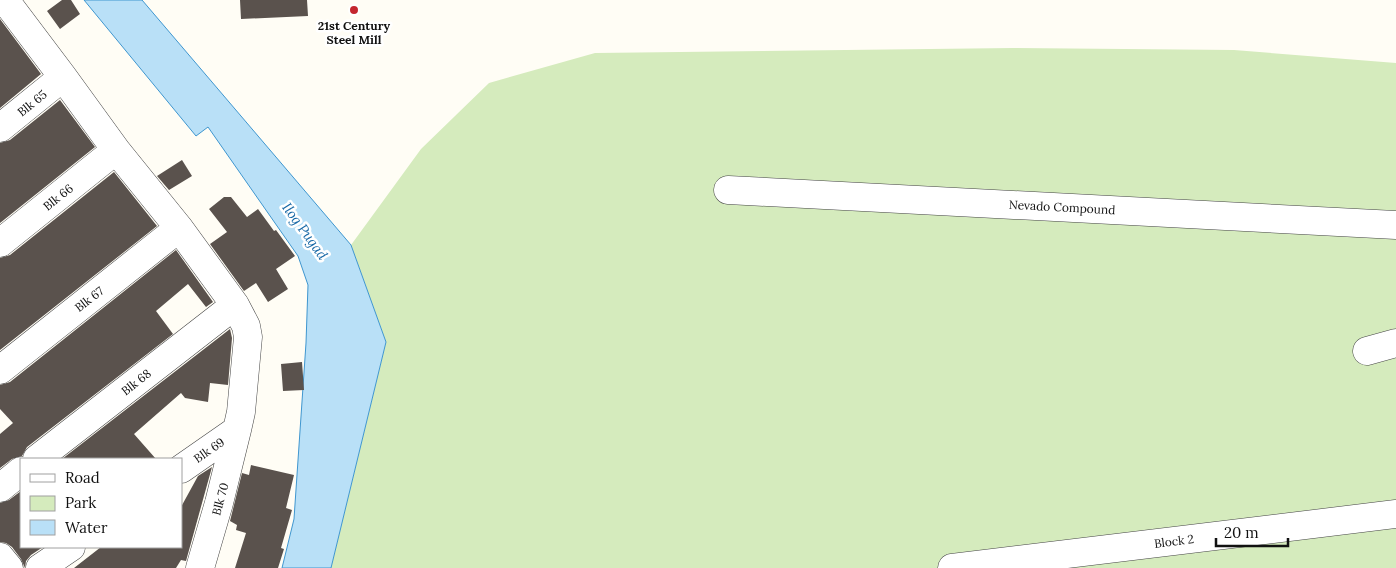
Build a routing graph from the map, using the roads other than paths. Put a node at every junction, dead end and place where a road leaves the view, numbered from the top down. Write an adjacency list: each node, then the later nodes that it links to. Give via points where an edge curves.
1 (4, 5): 2 (street, Blk 70)
2 (63, 77): 3 (street, Blk 65); 4 (street, Blk 70)
3 (0, 128)
4 (116, 150): 7 (street, Blk 70); 8 (street, Blk 66)
5 (728, 190): 6 (street, Nevado Compound)
6 (1396, 224)
7 (179, 228): 9 (street, Blk 70); 12 (street, Blk 67)
8 (0, 243)
9 (234, 305): 13 (street, Blk 70, via 246,326 248,337); 14 (street, Blk 68)
10 (1396, 344): 11 (street)
11 (1367, 351)
12 (0, 370)
13 (237, 430): 15 (street, Blk 69); 23 (street, Blk 70)
14 (38, 458)
15 (182, 469)
16 (20, 472): 17 (street)
17 (0, 488)
18 (1396, 514): 24 (street, Block 2)
19 (70, 548): 22 (street)
20 (0, 558): 21 (street)
21 (9, 568)
22 (40, 568)
23 (200, 568)
24 (952, 568)

